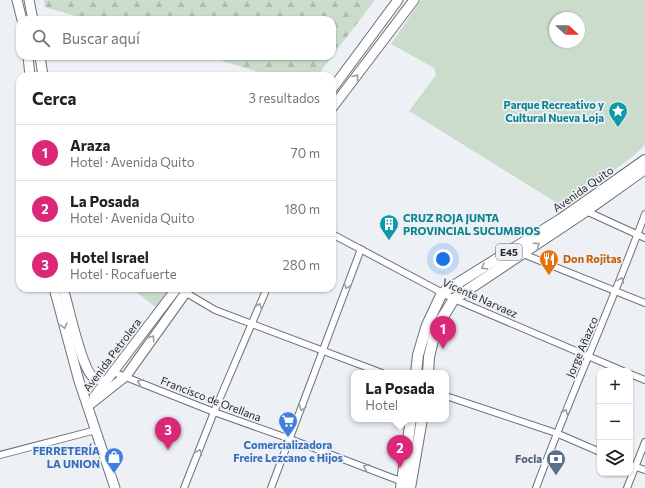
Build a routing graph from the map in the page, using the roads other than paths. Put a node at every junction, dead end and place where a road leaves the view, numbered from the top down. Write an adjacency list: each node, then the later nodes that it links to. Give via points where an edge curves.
1 (17, 0): 5 (main road)
2 (29, 0): 6 (main road)
3 (398, 0): 11 (main road)
4 (414, 0): 12 (main road, one-way to 4)
5 (21, 16)
6 (32, 16)
7 (28, 60): 9 (main road)
8 (41, 60): 10 (main road)
9 (30, 72)
10 (42, 72)
11 (336, 84)
12 (336, 103)
13 (645, 160): 21 (highway, Avenida Quito / E45)
14 (645, 169): 15 (highway, Avenida Quito / E45)
15 (586, 211): 17 (street); 21 (highway, Avenida Quito / E45, one-way to 15)
16 (645, 214): 17 (street, Jorge Añazco)
17 (638, 235): 19 (street); 28 (street, Jorge Añazco, one-way to 17)
18 (336, 236): 20 (street, Vicente Narvaez)
19 (645, 238)
20 (361, 249): 29 (street, Vicente Narvaez); 33 (street, one-way to 33)
21 (521, 250): 28 (street); 29 (highway, Avenida Quito / E45, one-way to 29); 30 (highway, Avenida Quito / E45)
22 (55, 292): 45 (main road, one-way to 45)
23 (64, 292): 43 (main road, via 85,364 92,377)
24 (180, 292): 39 (main road, Avenida Petrolera)
25 (180, 292): 41 (main road, Avenida Petrolera, one-way to 25)
26 (187, 292): 32 (street, via 215,310)
27 (265, 292): 32 (street, one-way to 27)
28 (616, 292): 31 (street); 34 (street, Jorge Añazco)
29 (442, 293): 30 (street, Vicente Narvaez); 37 (highway, via 427,325)
30 (454, 299): 34 (street, Vicente Narvaez); 38 (highway, Avenida Quito / E45, via 436,328)
31 (645, 303)
32 (252, 323): 33 (street); 46 (street)
33 (324, 350): 36 (street); 51 (street, one-way to 51)
34 (589, 356): 35 (street, Vicente Narvaez); 50 (street, Jorge Añazco, one-way to 34)
35 (616, 368)
36 (374, 370)
37 (416, 370)
38 (428, 370)
39 (113, 372): 41 (street, Francisco de Orellana); 43 (main road, Avenida Petrolera)
40 (633, 375): 42 (street)
41 (126, 376): 45 (main road, Avenida Petrolera); 46 (street, Francisco de Orellana, one-way to 41)
42 (645, 380)
43 (106, 381): 45 (main road, Avenida Petrolera)
44 (449, 397): 50 (street)
45 (88, 406): 49 (main road)
46 (214, 412): 51 (street, Francisco de Orellana); 61 (street, one-way to 46)
47 (411, 422): 59 (highway)
48 (421, 422): 59 (highway)
49 (96, 430): 54 (street); 60 (main road)
50 (556, 433): 53 (street); 63 (street, Jorge Añazco)
51 (290, 439): 59 (street, Francisco de Orellana, one-way to 51); 62 (street)
52 (645, 442): 55 (street)
53 (597, 451)
54 (0, 455)
55 (633, 464)
56 (633, 466): 57 (street)
57 (645, 470)
58 (630, 476): 64 (street)
59 (408, 486)
60 (115, 488)
61 (184, 488)
62 (271, 488)
63 (536, 488)
64 (627, 488)

